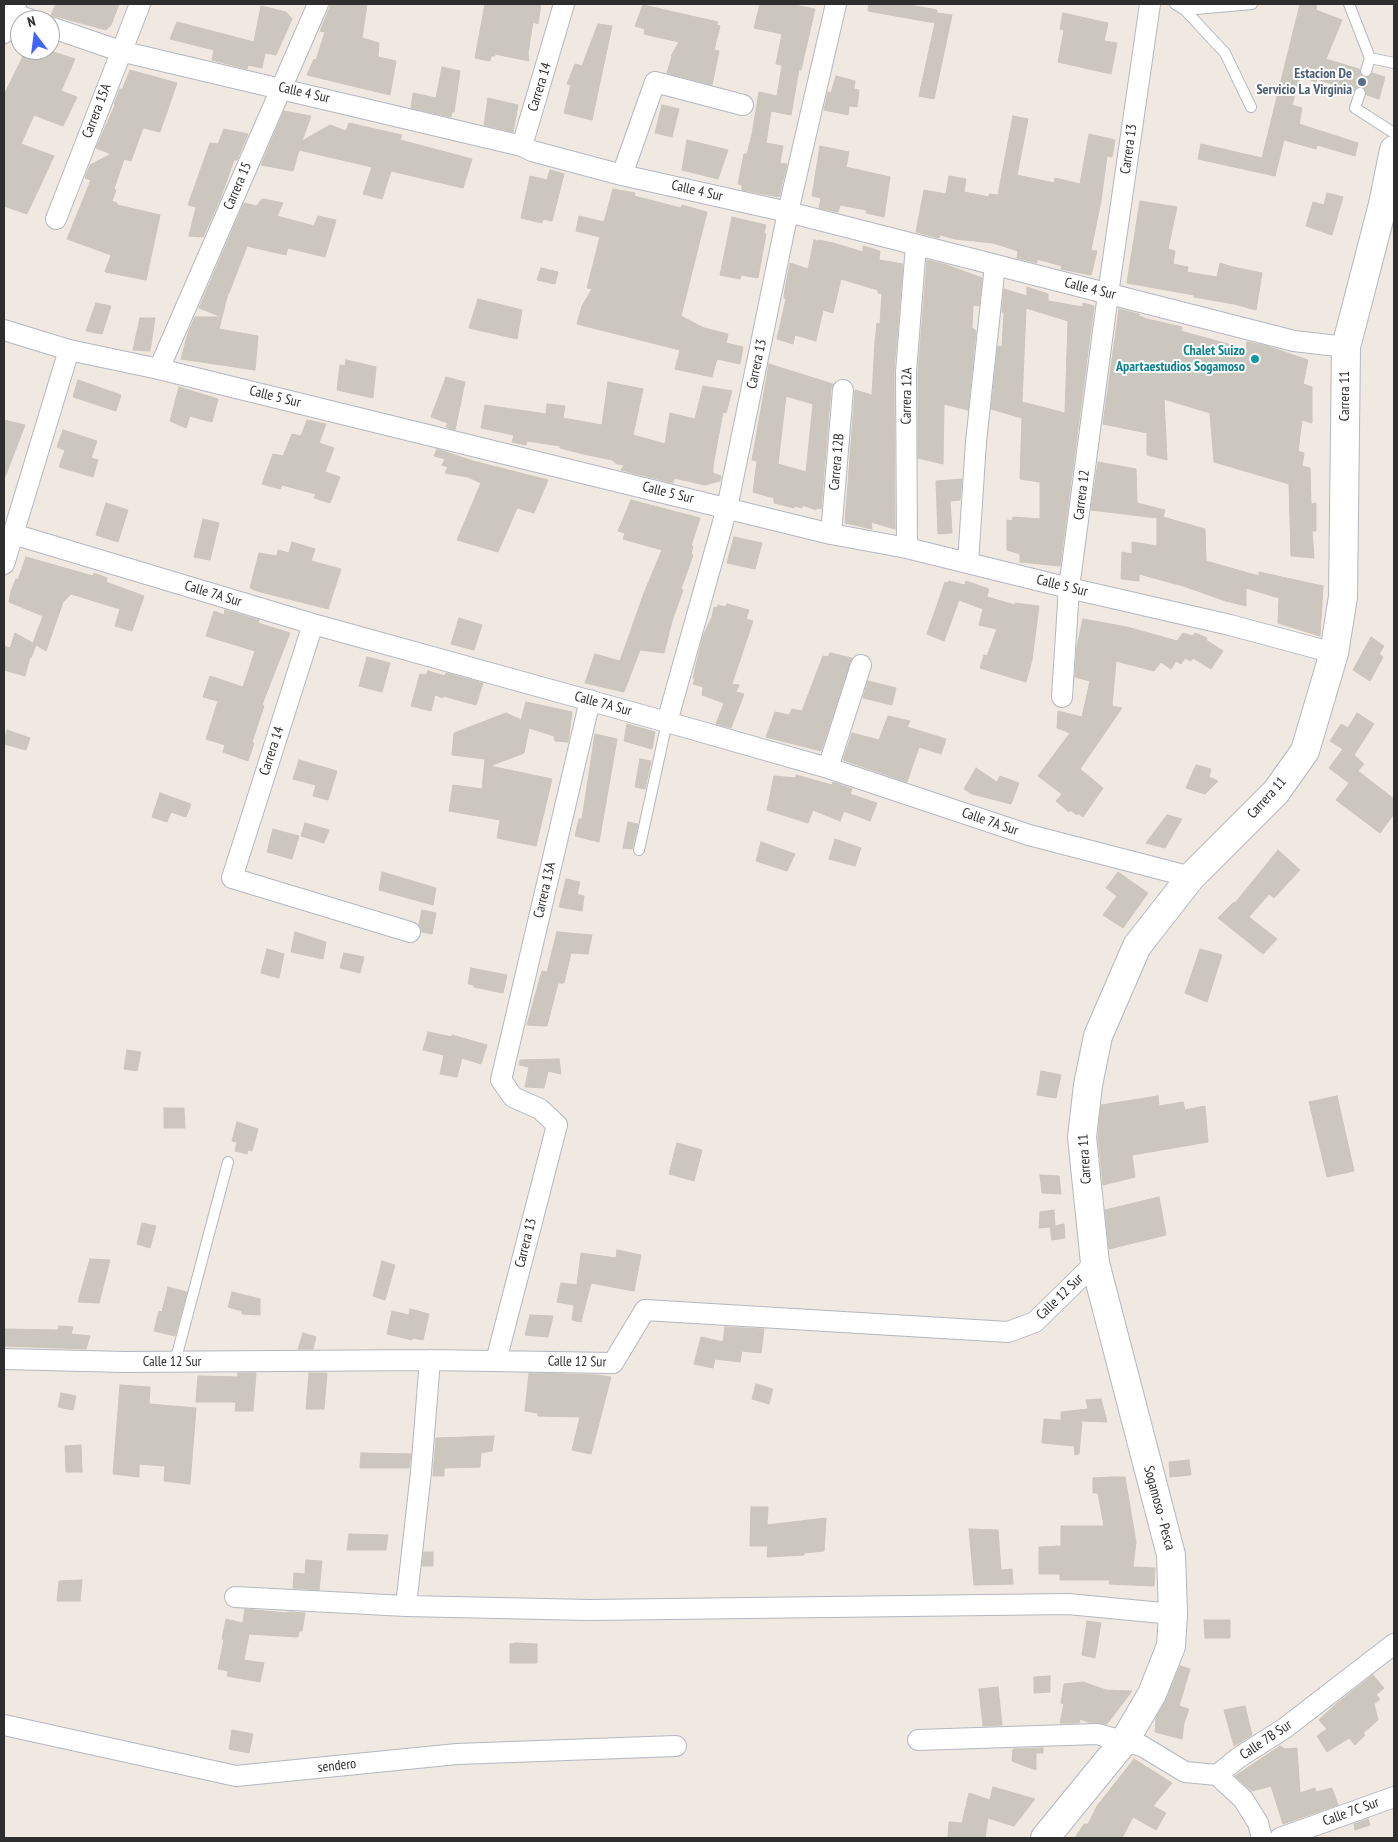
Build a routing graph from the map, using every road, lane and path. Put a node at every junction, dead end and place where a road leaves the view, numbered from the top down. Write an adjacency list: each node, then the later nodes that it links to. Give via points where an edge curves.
1 (140, 4): 15 (street, Carrera 15A)
2 (318, 4): 19 (street, Carrera 15)
3 (564, 4): 12 (street, Carrera 14)
4 (574, 4): 12 (street, Carrera 14)
5 (836, 4): 29 (street, Carrera 13)
6 (1150, 4): 33 (street, Carrera 13)
7 (1175, 4): 11 (lane)
8 (1252, 4): 11 (lane)
9 (1349, 4): 16 (lane)
10 (14, 9): 14 (street)
11 (1185, 10): 22 (lane, via 1225,53)
12 (558, 28): 24 (street, Carrera 14)
13 (60, 30): 15 (street, Calle 4 Sur)
14 (4, 33)
15 (120, 51): 19 (street, Calle 4 Sur); 30 (street, Carrera 15A)
16 (1370, 58): 17 (lane); 18 (lane)
17 (1394, 63)
18 (1366, 71)
19 (280, 88): 24 (street, Calle 4 Sur); 37 (street, Carrera 15)
20 (1360, 93): 23 (lane, via 1355,108)
21 (743, 106): 26 (street, via 655,82)
22 (1251, 107)
23 (1394, 132)
24 (522, 146): 26 (street, Calle 4 Sur)
25 (1394, 150): 28 (main road, Carrera 11)
26 (622, 175): 29 (street, Calle 4 Sur)
27 (1394, 177): 28 (main road, Carrera 11)
28 (1383, 204): 35 (main road, Carrera 11)
29 (788, 212): 31 (street, Calle 4 Sur); 39 (street, Carrera 13)
30 (56, 219)
31 (916, 245): 32 (street, Calle 4 Sur); 42 (street, Carrera 12A, via 906,372)
32 (995, 265): 33 (street, Calle 4 Sur); 43 (street, via 976,442)
33 (1108, 294): 35 (street, Calle 4 Sur, via 1294,341); 45 (street, Carrera 12)
34 (4, 330): 36 (street, Calle 5 Sur)
35 (1346, 347): 47 (main road, Carrera 11, via 1343,598)
36 (69, 350): 37 (street, Calle 5 Sur); 40 (street)
37 (159, 369): 39 (street, Calle 5 Sur)
38 (843, 390): 41 (street, Carrera 12B)
39 (727, 508): 41 (street, Calle 5 Sur); 51 (street, Carrera 13)
40 (13, 534): 44 (street); 46 (street, Calle 7A Sur)
41 (831, 534): 42 (street, Calle 5 Sur)
42 (907, 548): 43 (street, Calle 5 Sur)
43 (968, 563): 45 (street, Calle 5 Sur)
44 (4, 564)
45 (1070, 588): 47 (street, Calle 5 Sur); 49 (street, Carrera 12)
46 (313, 624): 50 (street, Calle 7A Sur); 55 (street, Carrera 14, via 232,878)
47 (1334, 653): 54 (main road, Carrera 11, via 1305,751 1276,792)
48 (861, 666): 52 (street)
49 (1062, 697)
50 (590, 700): 51 (street, Calle 7A Sur); 56 (street, Carrera 13A, via 501,1080 513,1098 540,1109)
51 (668, 722): 52 (street, Calle 7A Sur); 53 (lane)
52 (828, 768): 54 (street, Calle 7A Sur, via 1028,835)
53 (639, 850)
54 (1191, 877): 58 (main road, Carrera 11, via 1137,946 1098,1036 1082,1137)
55 (410, 932)
56 (556, 1125): 62 (street, Carrera 13)
57 (228, 1162): 63 (lane)
58 (1095, 1263): 59 (main road, Carrera 11); 62 (street, Calle 12 Sur, via 1035,1322 1008,1332 645,1310 613,1363)
59 (1118, 1352): 66 (main road, Sogamoso - Pesca, via 1171,1555)
60 (4, 1358): 63 (street, Calle 12 Sur)
61 (430, 1360): 62 (street, Calle 12 Sur); 63 (street, Calle 12 Sur); 65 (street)
62 (496, 1361)
63 (175, 1362)
64 (235, 1597): 65 (street)
65 (406, 1606): 66 (street, via 590,1610 1068,1604)
66 (1173, 1614): 70 (main road, Sogamoso - Pesca, via 1171,1646 1152,1694)
67 (1394, 1644): 72 (street, Calle 7B Sur, via 1285,1728)
68 (4, 1725): 71 (street, sendero, via 236,1776 457,1754)
69 (918, 1740): 70 (street, via 1097,1734)
70 (1125, 1740): 72 (street, via 1142,1746 1185,1772); 74 (main road, Sogamoso - Pesca)
71 (676, 1746)
72 (1217, 1775): 75 (street, via 1243,1799 1258,1823)
73 (1394, 1797): 76 (street, Calle 7C Sur)
74 (1046, 1838)
75 (1262, 1838)
76 (1280, 1838)

